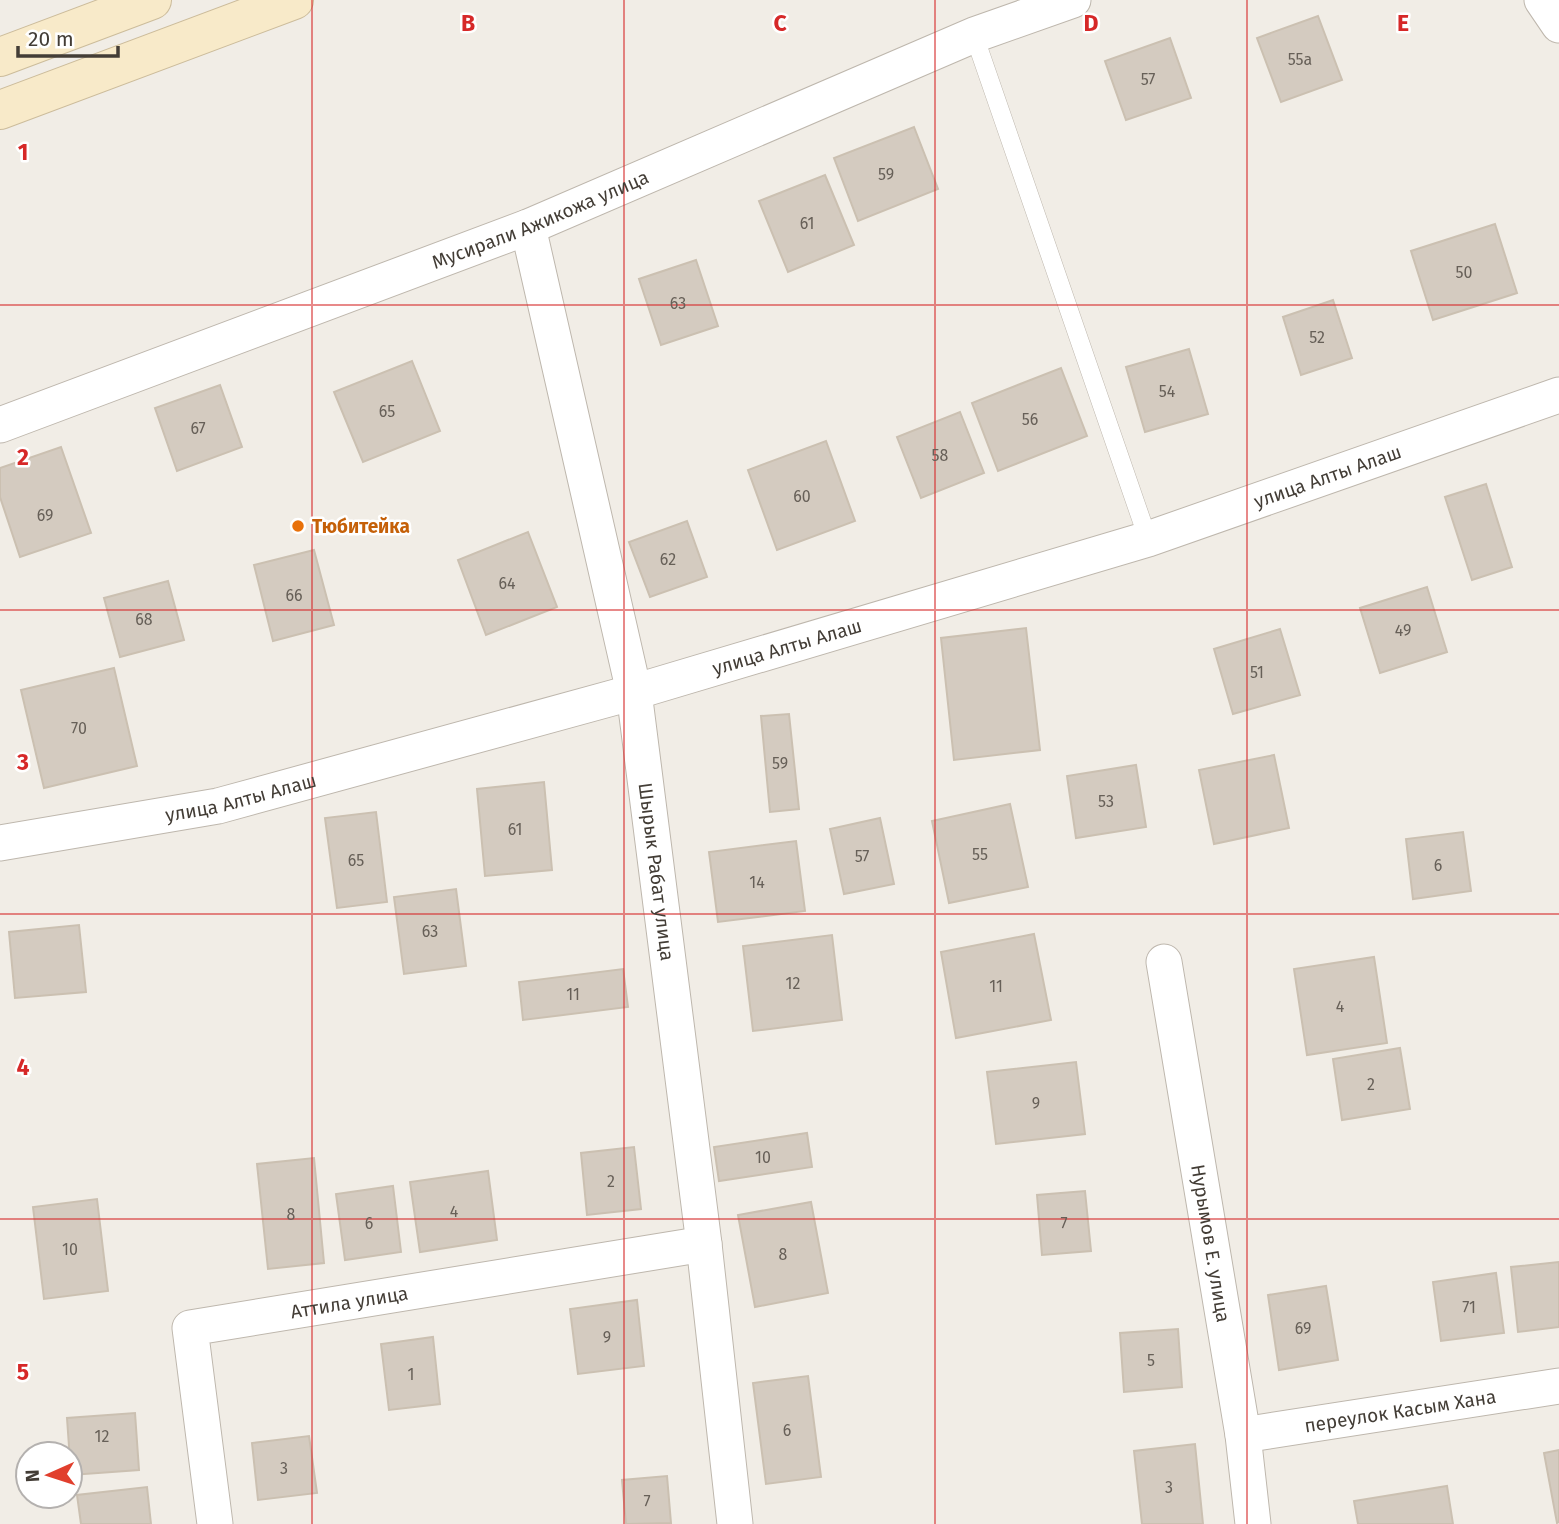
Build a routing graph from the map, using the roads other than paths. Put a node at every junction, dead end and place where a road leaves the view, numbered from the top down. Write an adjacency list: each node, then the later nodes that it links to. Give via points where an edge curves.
1 (152, 0): 7 (main road)
2 (294, 0): 8 (main road)
3 (1073, 0): 6 (street, Мусирали Ажикожа улица)
4 (1542, 0): 5 (street)
5 (1559, 26)
6 (974, 35): 9 (street, Мусирали Ажикожа улица); 12 (lane)
7 (0, 57)
8 (0, 110)
9 (528, 227): 11 (street, Мусирали Ажикожа улица); 13 (street, Шырык Рабат улица)
10 (1559, 395): 12 (street, улица Алты Алаш)
11 (0, 425)
12 (1147, 540): 13 (street, улица Алты Алаш)
13 (634, 692): 14 (street, улица Алты Алаш, via 218,806); 16 (street, Шырык Рабат улица)
14 (0, 843)
15 (1164, 962): 18 (street, Нурымов Е. улица)
16 (704, 1244): 19 (street, Аттила улица, via 190,1328); 20 (street, Шырык Рабат улица)
17 (1559, 1386): 18 (street, переулок Касым Хана)
18 (1243, 1435): 21 (street, Нурымов Е. улица)
19 (215, 1524)
20 (735, 1524)
21 (1253, 1524)

